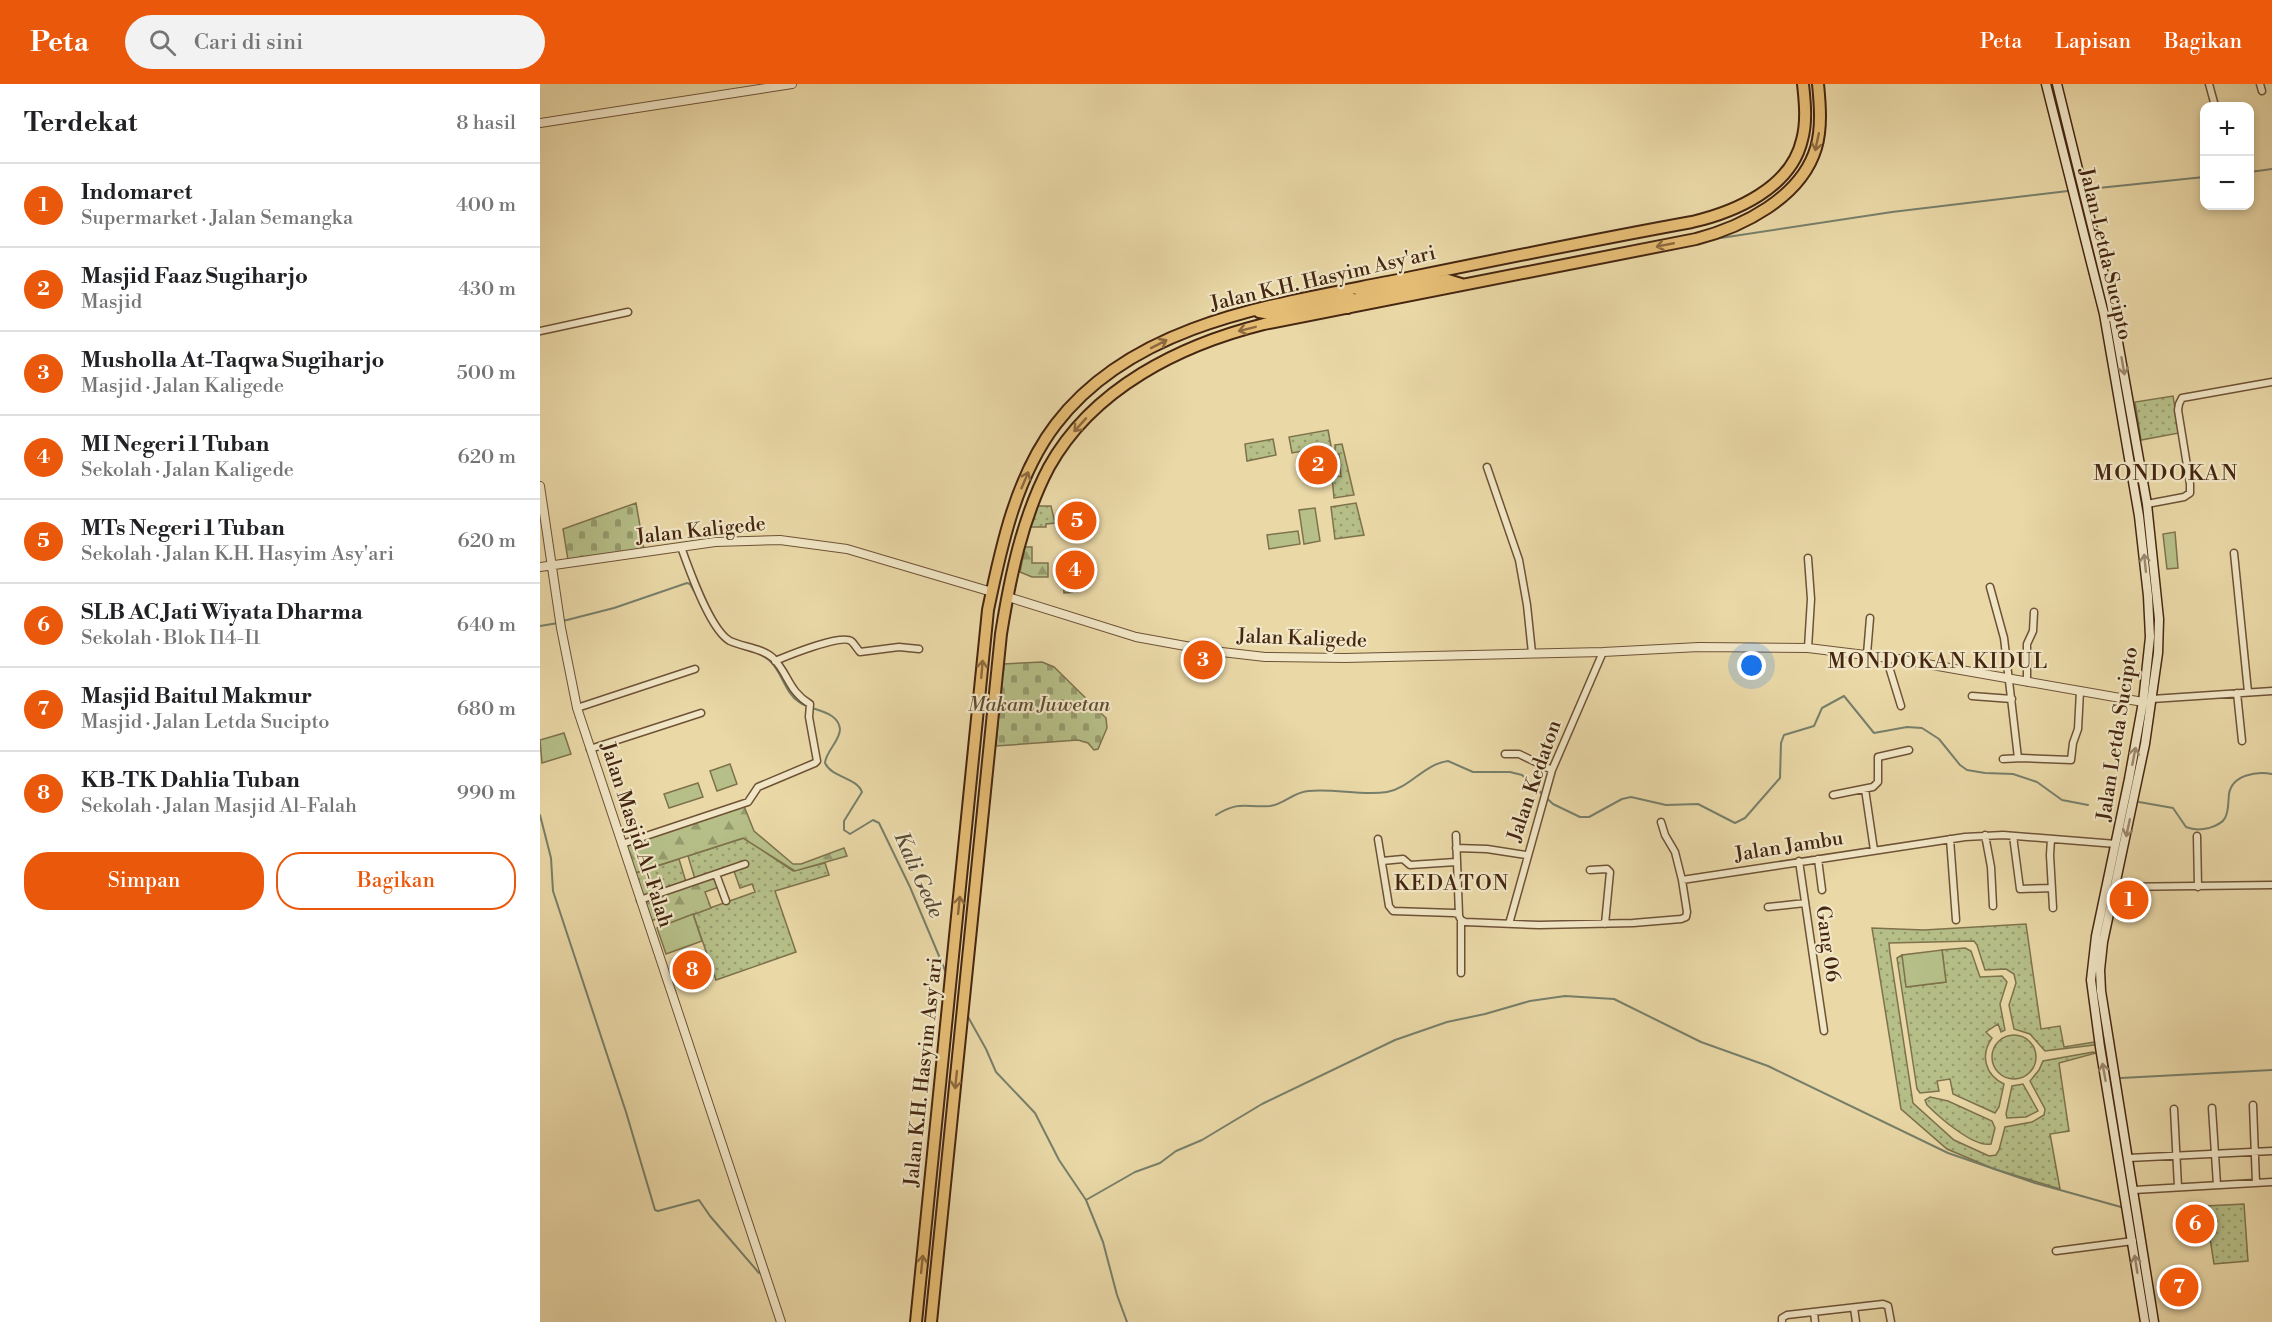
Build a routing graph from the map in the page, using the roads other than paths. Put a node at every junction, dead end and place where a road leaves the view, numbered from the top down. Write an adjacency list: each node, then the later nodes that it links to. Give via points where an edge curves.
1 (792, 84): 8 (street)
2 (1803, 84): 11 (highway, Jalan K.H. Hasyim Asy'ari, via 1802,142 1791,164)
3 (1818, 84): 12 (highway, Jalan K.H. Hasyim Asy'ari, one-way to 12, via 1816,150 1804,172)
4 (2046, 84): 10 (main road, Jalan Letda Sucipto)
5 (2057, 84): 9 (main road, Jalan Letda Sucipto)
6 (2209, 84): 7 (street)
7 (2215, 102)
8 (540, 123)
9 (2070, 133): 10 (main road); 13 (main road, Jalan Letda Sucipto)
10 (2059, 135): 13 (main road, Jalan Letda Sucipto)
11 (1768, 188): 12 (highway); 15 (highway, Jalan K.H. Hasyim Asy'ari, via 1738,208 1708,218)
12 (1778, 200): 14 (highway, Jalan K.H. Hasyim Asy'ari, one-way to 14, via 1746,221 1715,234)
13 (2100, 276): 21 (main road, Jalan Letda Sucipto)
14 (1464, 285): 15 (highway, via 1448,280 1362,297 1359,293); 16 (highway, Jalan K.H. Hasyim Asy'ari)
15 (1366, 287): 17 (highway, Jalan K.H. Hasyim Asy'ari)
16 (1347, 308): 17 (highway, via 1355,304 1353,299 1271,314); 32 (highway, Jalan K.H. Hasyim Asy'ari, one-way to 32, via 1213,339 1147,370 1103,402 1068,439 1044,478 1023,534)
17 (1257, 310): 31 (highway, Jalan K.H. Hasyim Asy'ari, one-way to 17, via 1021,488 1045,440 1069,409 1105,376 1156,345 1208,323)
18 (628, 312): 19 (street)
19 (540, 331)
20 (2272, 382): 24 (street, via 2182,398 2178,410 2190,491 2184,497)
21 (2130, 437): 24 (main road, Jalan Letda Sucipto); 35 (main road, Jalan Letda Sucipto, one-way to 21)
22 (1487, 467): 39 (street, via 1519,560)
23 (540, 486): 28 (street, Jalan Masjid Al-Falah)
24 (2147, 504): 35 (main road, Jalan Letda Sucipto, via 2156,576)
25 (681, 547): 28 (street, Jalan Kaligede); 31 (street, Jalan Kaligede, via 751,540 806,542 863,553); 42 (street, via 696,587 721,633)
26 (2234, 553): 49 (street)
27 (1808, 558): 36 (street)
28 (552, 566): 29 (street, Jalan Kaligede); 56 (street, Jalan Masjid Al-Falah)
29 (540, 567)
30 (1990, 588): 45 (street, via 2004,638)
31 (992, 592): 64 (highway, Jalan K.H. Hasyim Asy'ari, one-way to 31, via 983,650)
32 (1008, 597): 39 (street, Jalan Kaligede, via 1136,638 1228,653 1318,659); 44 (highway, Jalan K.H. Hasyim Asy'ari)
33 (2034, 612): 46 (street, via 2033,631 2027,644)
34 (1870, 618): 40 (street)
35 (2154, 641): 53 (main road, Jalan Letda Sucipto); 54 (main road, Jalan Letda Sucipto)
36 (1808, 648): 38 (street, Jalan Kaligede, via 1699,647); 40 (street, Jalan Kaligede)
37 (919, 649): 42 (street, via 899,647 860,652 847,639)
38 (1603, 652): 39 (street, Jalan Kaligede); 65 (street, Jalan Kedaton)
39 (1532, 653)
40 (1867, 654): 41 (street, Jalan Kaligede)
41 (1886, 657): 45 (street, Jalan Kaligede); 55 (street)
42 (775, 660): 77 (street, via 797,696 810,709 817,761 758,787 748,801)
43 (695, 669): 56 (street)
44 (996, 678): 64 (highway, via 988,690 981,773 976,775); 130 (highway, Jalan K.H. Hasyim Asy'ari, one-way to 130)
45 (2009, 679): 46 (street, Jalan Kaligede); 52 (street)
46 (2027, 682): 48 (street, Jalan Kaligede)
47 (2272, 690): 49 (street)
48 (2080, 691): 54 (street, Jalan Kaligede); 62 (street, via 2071,760)
49 (2248, 692): 50 (street)
50 (2237, 693): 53 (street); 58 (street)
51 (1972, 696): 52 (street)
52 (2012, 699): 62 (street)
53 (2152, 699): 66 (main road, Jalan Letda Sucipto)
54 (2143, 702): 66 (main road, Jalan Letda Sucipto, one-way to 54)
55 (1901, 705)
56 (577, 708): 59 (street, Jalan Masjid Al-Falah)
57 (701, 713): 59 (street)
58 (2242, 741)
59 (590, 749): 77 (street, Jalan Masjid Al-Falah)
60 (1909, 750): 67 (street, via 1878,757 1877,784)
61 (1505, 754): 65 (street, via 1519,754)
62 (2018, 758): 63 (street)
63 (2002, 759)
64 (974, 768): 129 (highway, Jalan K.H. Hasyim Asy'ari, one-way to 64)
65 (1552, 770): 81 (street, Jalan Kedaton)
66 (2134, 780): 78 (main road, Jalan Letda Sucipto); 94 (main road, Jalan Letda Sucipto, one-way to 94)
67 (1865, 789): 68 (street); 80 (street)
68 (1833, 795)
69 (1661, 822): 89 (street)
70 (1456, 835): 79 (street)
71 (1985, 835): 72 (street, Jalan Jambu); 75 (street, Jalan Jambu); 99 (street)
72 (2013, 836): 76 (street, Jalan Jambu); 92 (street, via 2020,889)
73 (2197, 836): 91 (street)
74 (1378, 839): 83 (street)
75 (1950, 839): 80 (street, Jalan Jambu); 103 (street)
76 (2051, 839): 78 (street, Jalan Jambu); 92 (street)
77 (622, 844): 96 (street, Jalan Masjid Al-Falah)
78 (2115, 844): 94 (main road, Jalan Letda Sucipto)
79 (1456, 848): 81 (street); 84 (street)
80 (1874, 850): 82 (street, Jalan Jambu)
81 (1526, 855): 104 (street, Jalan Kedaton)
82 (1818, 859): 85 (street, Jalan Jambu); 93 (street)
83 (1382, 861): 84 (street, via 1404,859 1410,865); 102 (street, via 1392,910 1454,913)
84 (1456, 861): 102 (street)
85 (1799, 861): 89 (street, Jalan Jambu); 98 (street, Gang 06)
86 (745, 864): 88 (street)
87 (1590, 870): 105 (street, via 1610,872)
88 (716, 874): 96 (street); 97 (street)
89 (1682, 880): 105 (street, via 1687,912 1684,918)
90 (2272, 885): 91 (street); 95 (street)
91 (2198, 886): 94 (street)
92 (2052, 888): 101 (street)
93 (1822, 890)
94 (2112, 890): 108 (main road, Jalan Letda Sucipto, via 2100,970); 109 (main road, Jalan Letda Sucipto, via 2094,943 2091,972)
95 (2272, 891)
96 (640, 900): 128 (street, Jalan Masjid Al-Falah)
97 (726, 901)
98 (1805, 903): 100 (street); 107 (street, Gang 06)
99 (1993, 906)
100 (1768, 907)
101 (2054, 908)
102 (1460, 918): 104 (street, via 1484,924); 106 (street)
103 (1956, 920)
104 (1509, 924): 105 (street)
105 (1605, 924)
106 (1461, 973)
107 (1824, 1031)
108 (2109, 1045): 109 (main road); 117 (main road, Jalan Letda Sucipto)
109 (2100, 1047): 123 (main road, Jalan Letda Sucipto, one-way to 109)
110 (2253, 1105): 114 (street)
111 (2174, 1108): 116 (street)
112 (2212, 1108): 115 (street)
113 (2272, 1151): 114 (street)
114 (2255, 1152): 115 (street); 119 (street)
115 (2215, 1154): 116 (street); 120 (street)
116 (2176, 1156): 117 (street); 121 (street)
117 (2128, 1158): 122 (main road, Jalan Letda Sucipto)
118 (2272, 1182): 119 (street)
119 (2256, 1183): 120 (street)
120 (2217, 1185): 121 (street)
121 (2178, 1187): 122 (street)
122 (2134, 1190): 123 (main road, Jalan Letda Sucipto)
123 (2132, 1210): 124 (main road, Jalan Letda Sucipto); 136 (main road, Jalan Letda Sucipto)
124 (2133, 1241): 125 (street); 135 (main road, Jalan Letda Sucipto, one-way to 124)
125 (2056, 1251)
126 (1854, 1308): 127 (street); 133 (street); 134 (street, via 1888,1305)
127 (1814, 1312): 131 (street, via 1785,1316); 132 (street)
128 (781, 1322)
129 (916, 1322)
130 (931, 1322)
131 (1782, 1322)
132 (1815, 1322)
133 (1856, 1322)
134 (1891, 1322)
135 (2145, 1322)
136 (2154, 1322)

